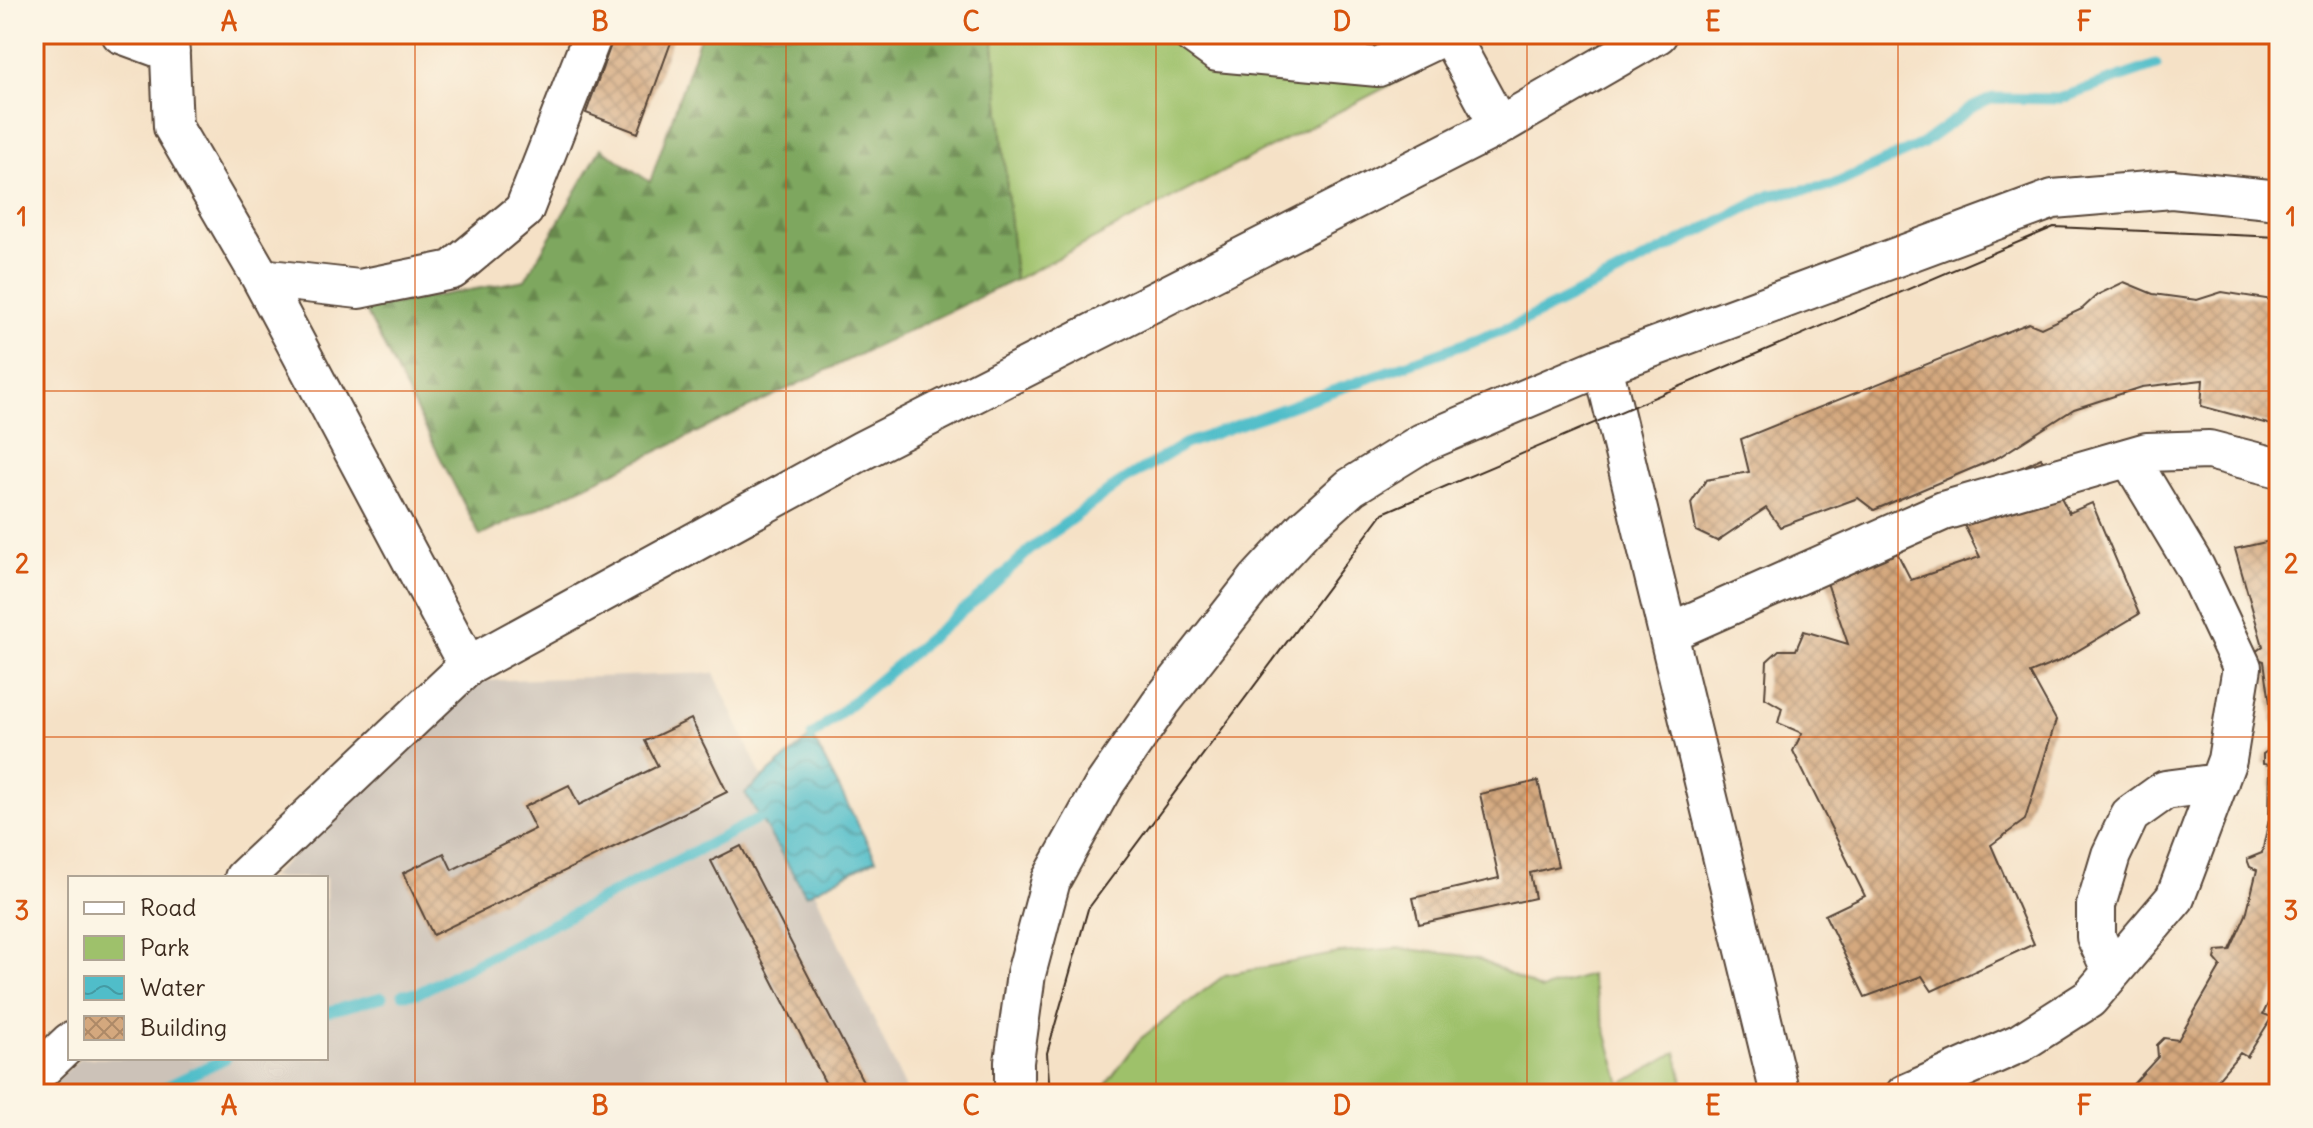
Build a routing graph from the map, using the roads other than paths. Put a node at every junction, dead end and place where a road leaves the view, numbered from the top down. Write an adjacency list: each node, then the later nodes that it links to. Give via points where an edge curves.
1 (121, 34): 6 (street)
2 (593, 34): 9 (street, via 524,210 452,270 359,289)
3 (1192, 34): 4 (street, via 1217,52 1378,67)
4 (1448, 34): 7 (street)
5 (1658, 34): 7 (street)
6 (169, 43): 9 (street, via 173,127)
7 (1499, 126): 14 (street, via 863,450)
8 (2279, 200): 10 (street, via 2172,189 2053,199)
9 (261, 278): 14 (street)
10 (1603, 366): 13 (street); 20 (street, via 1422,443 1351,487 1257,580 1104,785 1051,880 1026,974)
11 (2129, 457): 12 (street, via 2209,450); 13 (street, via 1943,511); 15 (street, via 2195,567 2242,667)
12 (2279, 468)
13 (1668, 633): 21 (street)
14 (468, 666): 16 (street)
15 (2219, 783): 17 (street, via 2175,898); 17 (street, via 2165,790 2130,815 2096,905 2096,937)
16 (246, 876)
17 (2112, 972): 22 (street, via 2089,999 2020,1043)
18 (68, 1044): 19 (street)
19 (34, 1076)
20 (1014, 1094)
21 (1780, 1094)
22 (1905, 1094)

